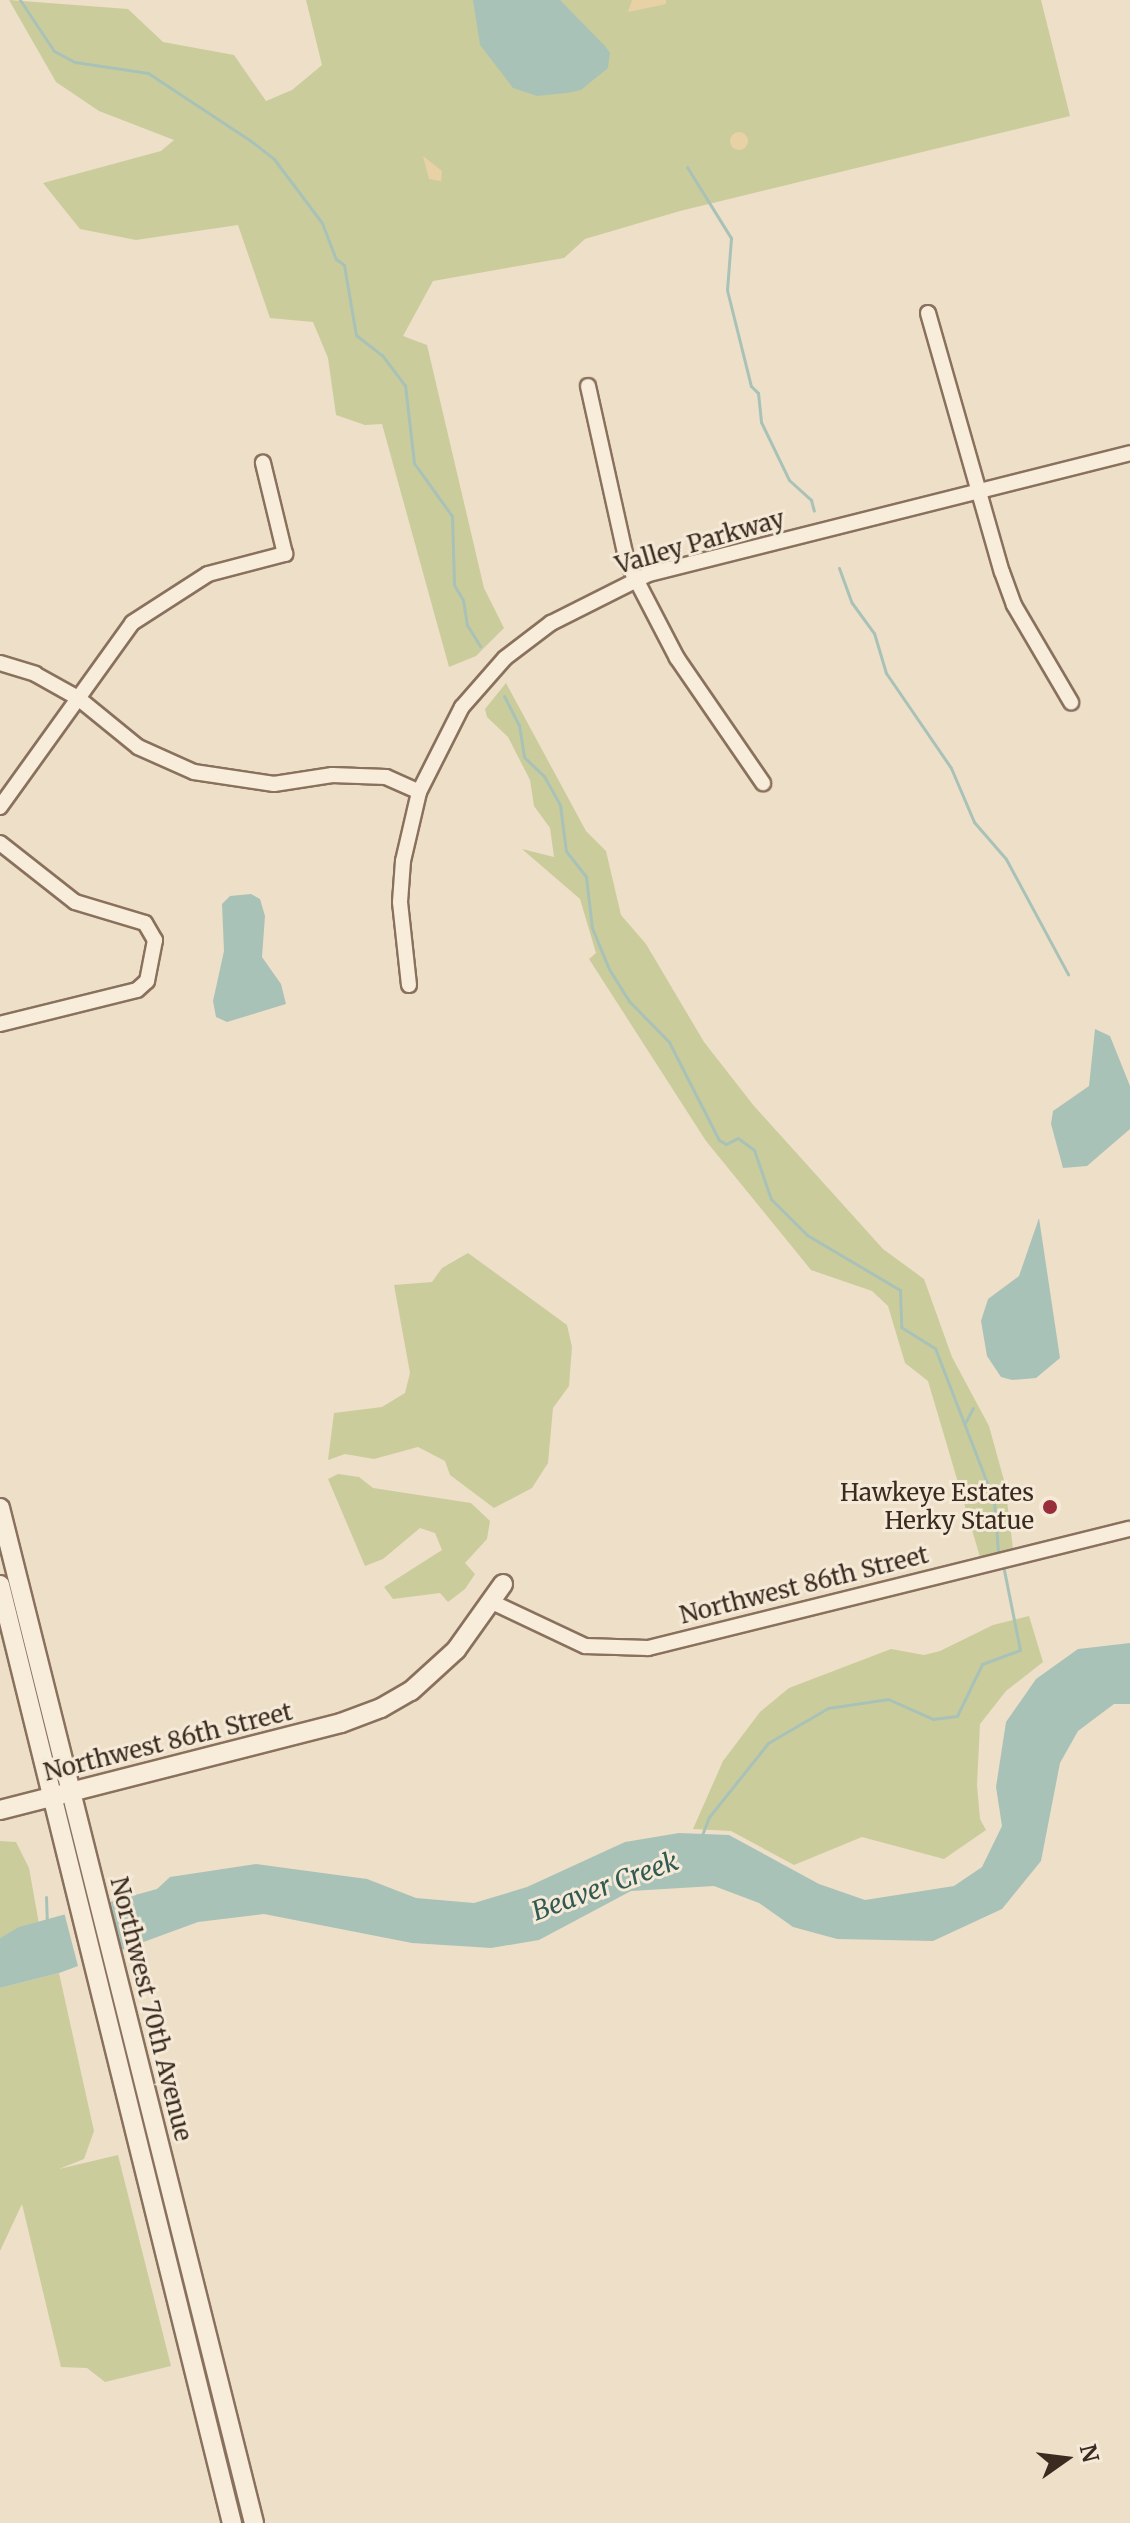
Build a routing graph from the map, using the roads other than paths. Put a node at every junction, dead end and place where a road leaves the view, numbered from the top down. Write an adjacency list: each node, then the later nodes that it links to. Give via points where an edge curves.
1 (928, 313): 5 (street)
2 (588, 386): 6 (street, via 620,539)
3 (1130, 453): 5 (street, Valley Parkway)
4 (263, 463): 8 (street, via 285,554 208,574 151,607 112,647)
5 (981, 491): 6 (street, Valley Parkway); 9 (street, via 1014,605)
6 (637, 580): 10 (street, via 677,658); 11 (street, Valley Parkway, via 573,609 505,658 462,707)
7 (0, 663): 8 (street, via 35,674)
8 (78, 698): 11 (street, via 138,747 194,772 274,784 332,775 386,777); 12 (street)
9 (1071, 702)
10 (763, 783)
11 (419, 792): 14 (street, Valley Parkway, via 403,861 400,902)
12 (0, 807)
13 (0, 843): 15 (street, via 75,902 145,923 153,932 155,952 147,981 137,990)
14 (409, 985)
15 (0, 1024)
16 (0, 1508): 21 (main road, Northwest 70th Avenue)
17 (1130, 1529): 20 (street, Northwest 86th Street, via 648,1648 585,1646)
18 (503, 1584): 20 (main road, Northwest 86th Street)
19 (0, 1585): 21 (main road, Northwest 70th Avenue)
20 (494, 1603): 21 (main road, Northwest 86th Street, via 435,1671 381,1708 326,1727)
21 (62, 1794): 22 (main road, Northwest 86th Street); 23 (main road, Northwest 70th Avenue, via 72,1876); 24 (main road, Northwest 70th Avenue, via 92,1871)
22 (0, 1810)
23 (232, 2523)
24 (254, 2523)

